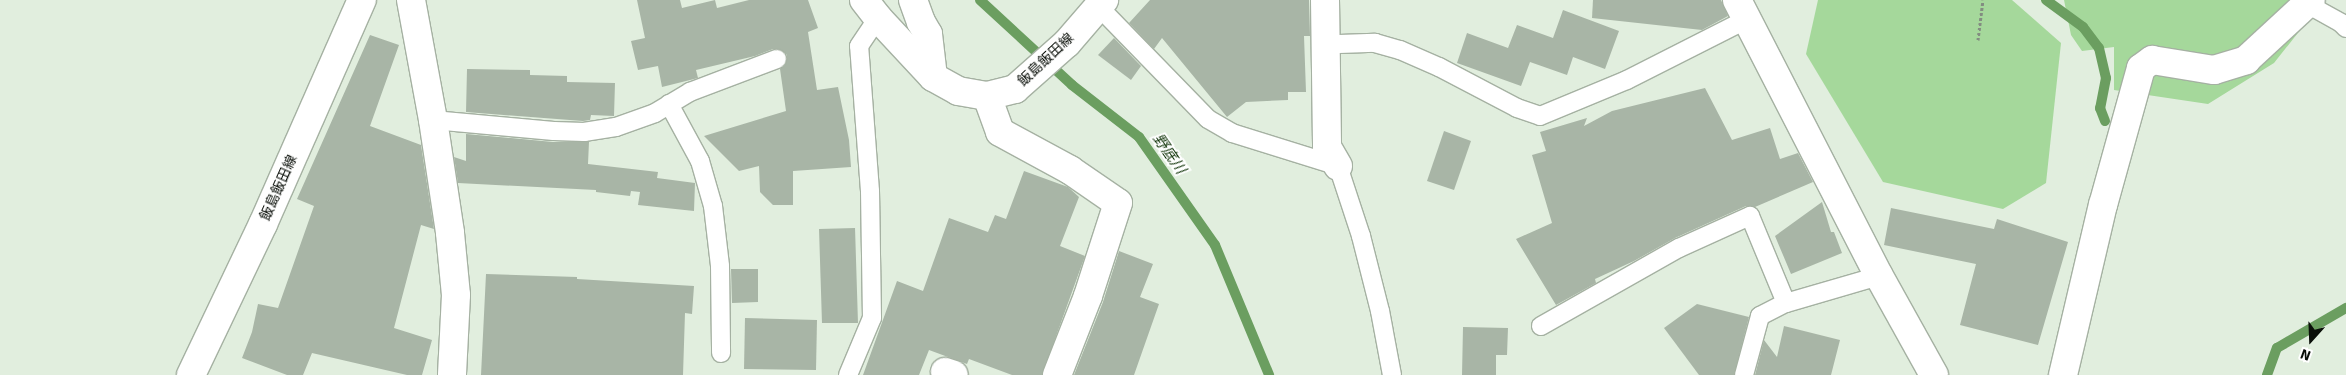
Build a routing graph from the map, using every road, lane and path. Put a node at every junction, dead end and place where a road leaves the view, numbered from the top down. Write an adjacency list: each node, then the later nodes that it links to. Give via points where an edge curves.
1 (362, 0): 23 (street, 飯島飯田線)
2 (411, 0): 17 (street)
3 (913, 0): 14 (street, via 928,34)
4 (1325, 0): 18 (street, via 1327,147)
5 (1983, 0): 11 (path)
6 (2309, 2): 10 (lane); 30 (street, via 2246,60 2214,70 2152,60 2140,68)
7 (1102, 3): 15 (street, 飯島飯田線, via 1067,43 1015,89); 18 (lane, via 1208,119 1232,133)
8 (871, 9): 14 (street, 飯島飯田線); 25 (lane, via 859,46 870,191 872,318)
9 (1742, 10): 12 (lane, via 1627,80 1540,116 1517,108 1400,50 1375,43); 19 (street)
10 (2346, 28)
11 (1978, 40)
12 (1339, 44)
13 (777, 59): 16 (lane, via 690,92)
14 (933, 77): 15 (street, 飯島飯田線, via 958,91)
15 (987, 96): 26 (street, via 1000,132 1070,170 1118,203)
16 (670, 104): 17 (lane, via 636,121 584,132); 22 (lane, via 700,161 713,206 720,266)
17 (433, 120): 24 (street, via 456,295)
18 (1338, 166): 27 (lane, via 1361,236)
19 (1879, 276): 20 (lane); 29 (street)
20 (1786, 303): 21 (lane, via 1750,216 1679,248); 28 (lane, via 1760,316)
21 (1541, 326)
22 (721, 353)
23 (196, 371)
24 (452, 375)
25 (848, 375)
26 (1058, 375)
27 (1392, 375)
28 (1744, 375)
29 (1934, 375)
30 (2063, 375)

